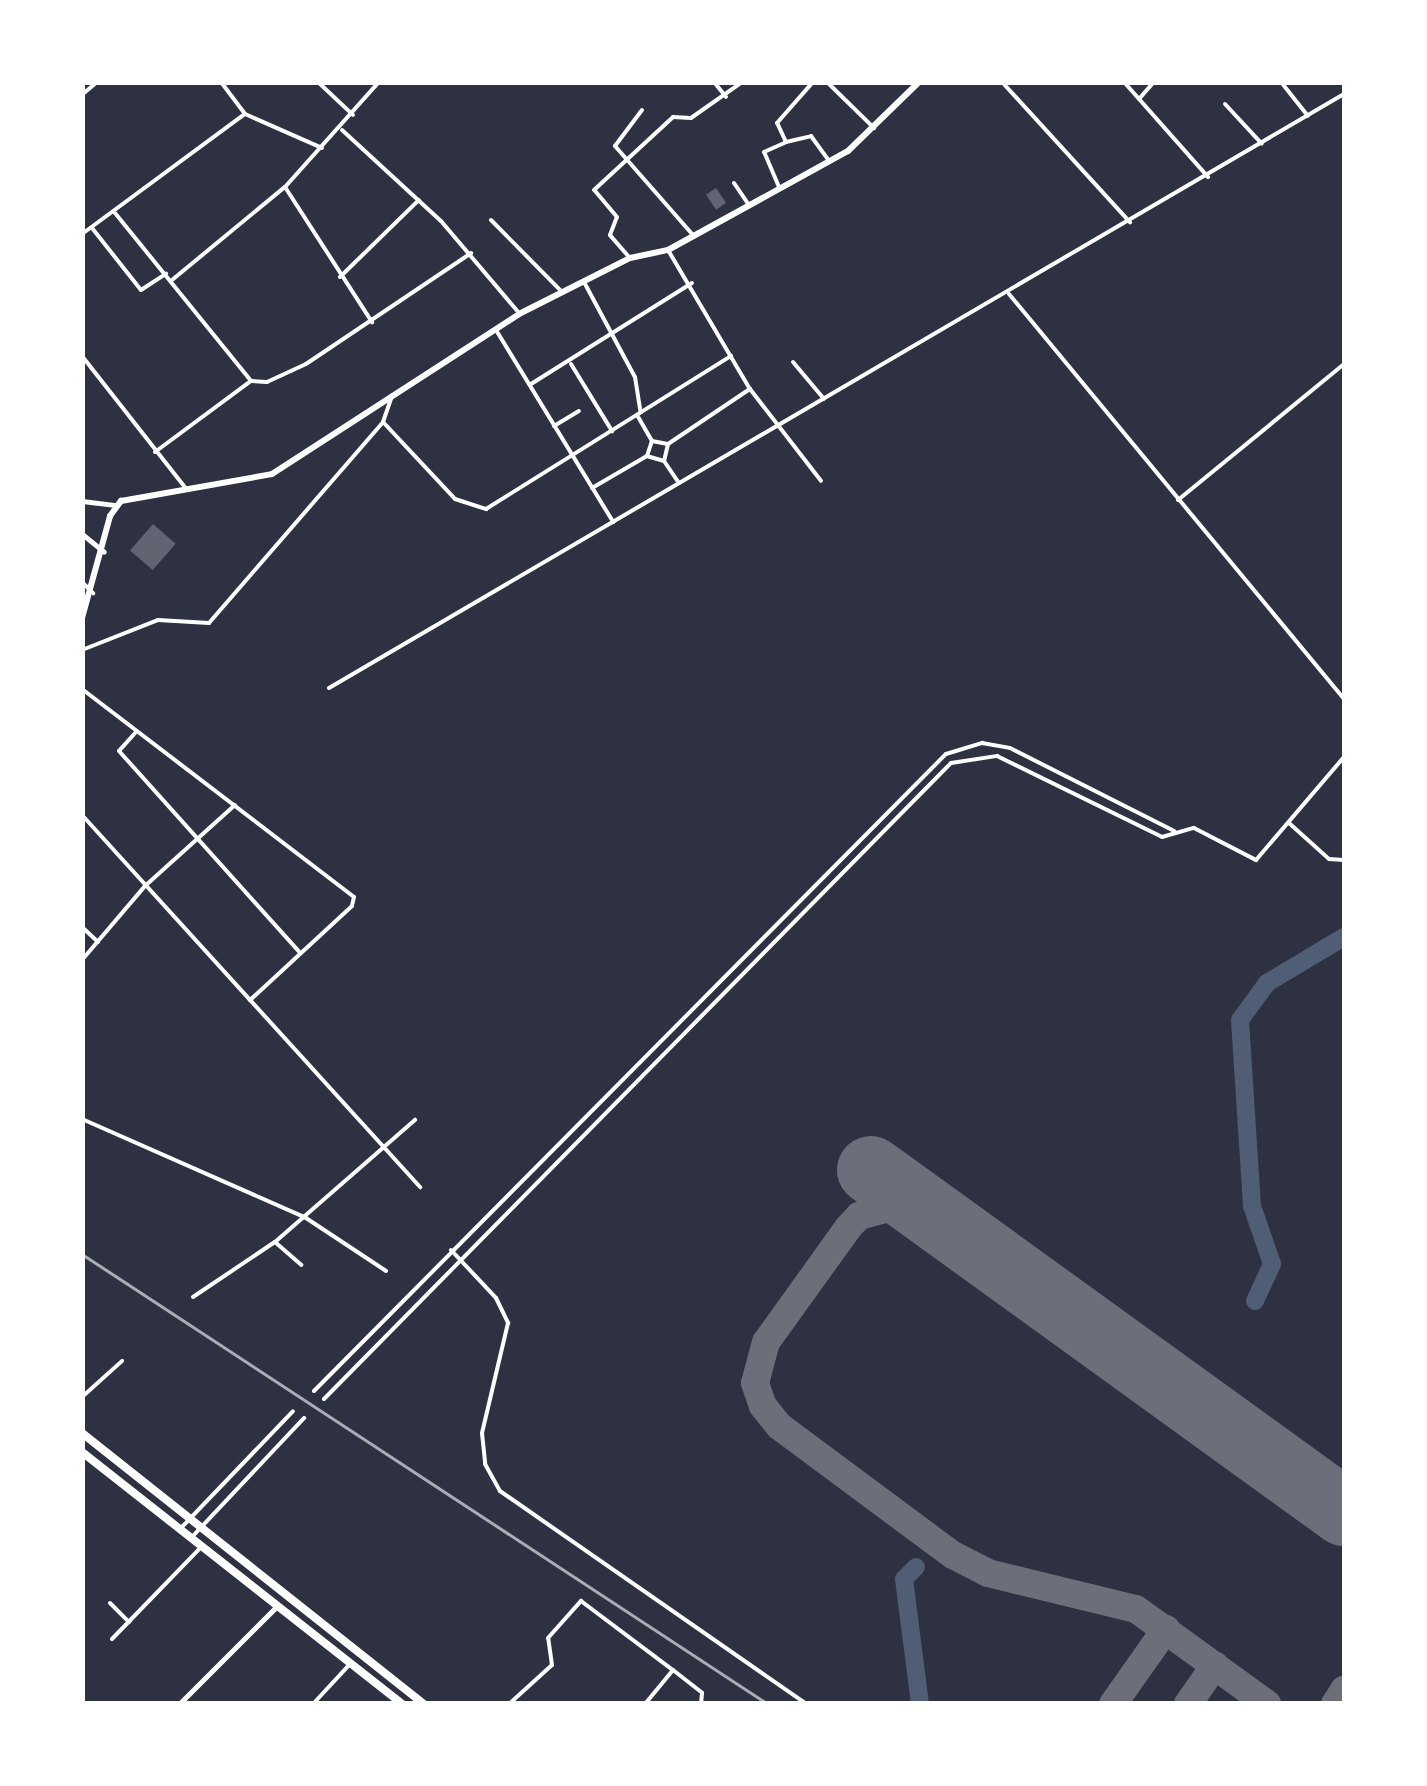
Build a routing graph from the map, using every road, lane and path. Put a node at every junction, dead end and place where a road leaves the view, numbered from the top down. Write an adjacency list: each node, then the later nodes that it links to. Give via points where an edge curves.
1 (97, 82): 14 (street)
2 (221, 82): 20 (street)
3 (318, 82): 21 (street)
4 (379, 82): 21 (street)
5 (714, 82): 16 (street)
6 (742, 82): 16 (street)
7 (813, 82): 25 (street, via 776,123)
8 (827, 82): 23 (street)
9 (919, 82): 23 (main road)
10 (1002, 82): 38 (street)
11 (1124, 82): 17 (street)
12 (1154, 82): 17 (street)
13 (1281, 82): 22 (street)
14 (84, 93)
15 (1344, 94): 22 (street)
16 (726, 97): 28 (street, via 692,118 673,117)
17 (1139, 99): 30 (street)
18 (1225, 104): 26 (street)
19 (642, 110): 28 (street, via 615,142)
20 (246, 114): 27 (street); 36 (street)
21 (354, 114): 24 (street)
22 (1308, 116): 26 (street)
23 (874, 128): 29 (main road)
24 (342, 130): 27 (street); 34 (street)
25 (786, 142): 29 (street, via 812,136); 33 (street, via 764,154)
26 (1262, 144): 30 (street)
27 (322, 148): 32 (street)
28 (628, 158): 41 (street); 44 (street, via 594,193 617,217 610,235)
29 (829, 161): 33 (main road)
30 (1208, 177): 38 (street)
31 (734, 183): 35 (street)
32 (286, 187): 46 (street); 47 (street)
33 (779, 187): 35 (main road)
34 (420, 200): 43 (street); 46 (street)
35 (748, 204): 41 (main road)
36 (115, 213): 39 (street); 45 (street)
37 (491, 220): 50 (street)
38 (1130, 222): 51 (street)
39 (92, 228): 40 (street); 45 (street, via 142,290)
40 (82, 234)
41 (693, 235): 42 (main road)
42 (668, 250): 44 (main road); 49 (street)
43 (471, 253): 52 (street); 53 (street)
44 (630, 258): 48 (main road)
45 (166, 274): 47 (street)
46 (340, 277): 53 (street)
47 (172, 280): 61 (street)
48 (584, 282): 50 (main road); 55 (street)
49 (692, 284): 55 (street); 57 (street)
50 (562, 292): 52 (main road)
51 (1008, 294): 65 (street); 83 (street)
52 (520, 314): 54 (main road)
53 (372, 323): 61 (street, via 278,379)
54 (495, 328): 62 (street); 64 (main road)
55 (614, 335): 59 (street); 67 (street, via 635,377)
56 (82, 356): 74 (street)
57 (731, 356): 63 (street); 67 (street)
58 (793, 362): 65 (street)
59 (571, 364): 62 (street); 71 (street)
60 (1344, 364): 83 (street)
61 (252, 381): 74 (street)
62 (529, 385): 69 (street)
63 (750, 389): 70 (street); 73 (street)
64 (392, 396): 68 (street); 81 (main road, via 272,474)
65 (824, 399): 70 (street)
66 (580, 411): 69 (street)
67 (639, 414): 71 (street); 72 (street)
68 (384, 422): 75 (street, via 454,499 475,510 499,505); 91 (street, via 209,623 158,620)
69 (554, 426): 75 (street)
70 (776, 428): 78 (street); 79 (street)
71 (612, 430): 75 (street)
72 (652, 441): 73 (street); 76 (street)
73 (668, 444): 77 (street)
74 (156, 452): 81 (street)
75 (573, 454): 80 (street)
76 (648, 456): 77 (street); 80 (street)
77 (664, 461): 79 (street)
78 (821, 481)
79 (678, 482): 85 (street)
80 (592, 488): 85 (street)
81 (187, 490): 84 (main road)
82 (82, 500): 84 (street)
83 (1178, 500): 94 (street)
84 (116, 505): 87 (main road)
85 (613, 522): 92 (street)
86 (82, 534): 87 (street)
87 (104, 552): 89 (main road)
88 (82, 582): 89 (street)
89 (93, 592): 90 (main road)
90 (82, 618)
91 (82, 650)
92 (329, 688)
93 (82, 689): 95 (street)
94 (1344, 699)
95 (136, 732): 97 (street); 101 (street, via 120,751)
96 (1344, 757): 99 (street)
97 (235, 806): 101 (street); 106 (street, via 354,896 352,906)
98 (82, 815): 103 (street)
99 (1288, 822): 100 (street, via 1256,860 1194,828); 102 (street)
100 (1174, 832): 109 (street, via 1010,748 957,748 920,774); 110 (street, via 1162,837 1009,760 962,758 915,796)
101 (194, 841): 103 (street); 106 (street)
102 (1344, 864)
103 (145, 886): 105 (street); 108 (street)
104 (82, 927): 105 (street)
105 (98, 942): 107 (street)
106 (300, 953): 108 (street)
107 (82, 960)
108 (250, 1000): 113 (street)
109 (622, 1078): 110 (street); 117 (street)
110 (626, 1090): 118 (street)
111 (82, 1118): 115 (street)
112 (415, 1120): 113 (street)
113 (386, 1147): 114 (street); 115 (street)
114 (420, 1186)
115 (306, 1218): 116 (street); 120 (street)
116 (275, 1242): 119 (street); 121 (street)
117 (451, 1250): 118 (street); 123 (street)
118 (459, 1258): 125 (street); 148 (street, via 496,1298 508,1324 482,1433 485,1464 500,1491)
119 (302, 1265)
120 (386, 1270)
121 (193, 1297)
122 (122, 1361): 124 (street)
123 (314, 1391)
124 (82, 1397)
125 (324, 1399)
126 (293, 1411): 130 (street)
127 (304, 1418): 131 (street)
128 (82, 1433): 130 (highway)
129 (82, 1452): 132 (highway)
130 (189, 1518): 131 (highway); 132 (street)
131 (199, 1527): 133 (street); 145 (highway)
132 (180, 1529): 133 (highway)
133 (191, 1538): 134 (highway)
134 (202, 1547): 136 (highway); 137 (street)
135 (110, 1602): 137 (street)
136 (278, 1606): 139 (highway); 142 (street)
137 (129, 1622): 138 (street)
138 (112, 1640)
139 (351, 1663): 143 (street); 144 (highway)
140 (673, 1670): 141 (street); 146 (street, via 580,1600 548,1638 552,1665); 147 (street, via 702,1693)
141 (650, 1702)
142 (179, 1704)
143 (313, 1704)
144 (402, 1704)
145 (424, 1704)
146 (509, 1704)
147 (701, 1704)
148 (807, 1704)

